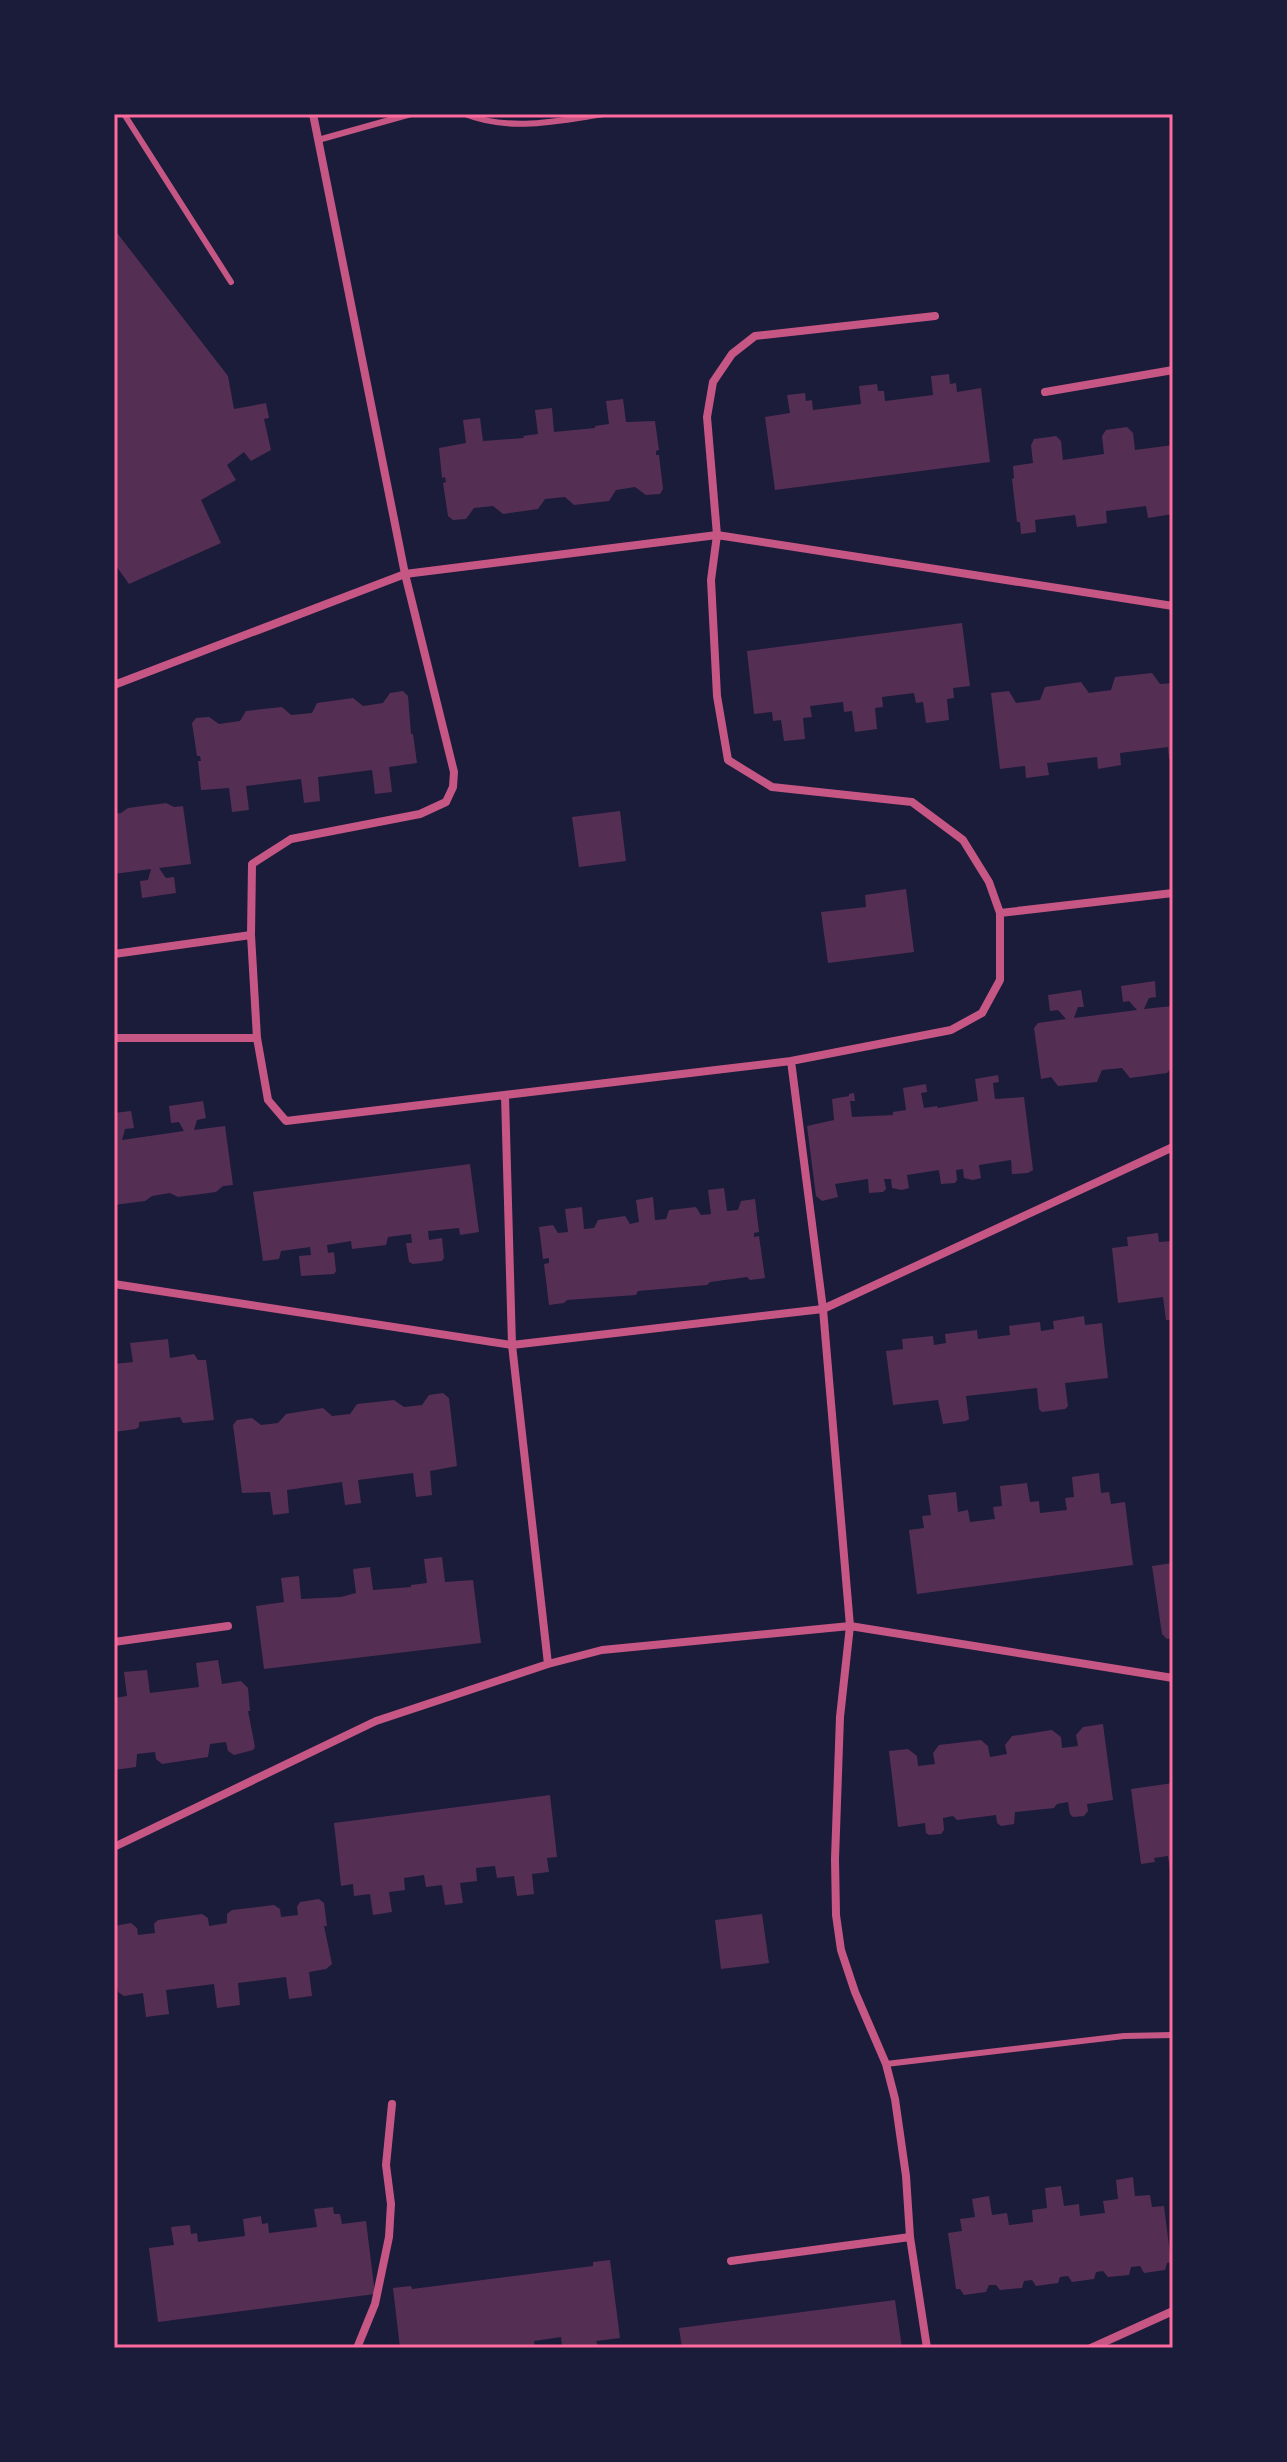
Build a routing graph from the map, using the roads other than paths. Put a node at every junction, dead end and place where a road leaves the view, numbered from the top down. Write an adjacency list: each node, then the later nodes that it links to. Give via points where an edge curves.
1 (124, 114): 7 (lane)
2 (313, 114): 6 (street)
3 (411, 114): 6 (lane)
4 (465, 114): 5 (lane, via 528,125)
5 (604, 114)
6 (318, 140): 12 (street)
7 (231, 282)
8 (935, 316): 11 (street, via 755,336 732,354 713,382 707,417)
9 (1173, 370): 10 (street)
10 (1045, 392)
11 (717, 535): 12 (street); 13 (street); 16 (street, via 711,580 717,696 728,760 772,787 912,802 963,840 989,882)
12 (405, 574): 14 (street); 17 (street, via 454,772 453,787 446,802 420,814 291,839 252,864)
13 (1173, 606)
14 (114, 685)
15 (1173, 893): 16 (street)
16 (1000, 913): 21 (street, via 1000,980 982,1013 951,1030)
17 (251, 935): 18 (street); 20 (street)
18 (114, 954)
19 (114, 1038): 20 (street)
20 (257, 1038): 22 (street, via 268,1100 286,1121)
21 (791, 1061): 22 (street); 25 (street)
22 (505, 1096): 26 (street)
23 (1173, 1147): 25 (street)
24 (114, 1284): 26 (street)
25 (823, 1309): 26 (street); 28 (street)
26 (512, 1345): 30 (street)
27 (228, 1626): 29 (street)
28 (850, 1626): 30 (street, via 602,1650); 31 (street); 34 (street, via 840,1717 838,1927 855,1992)
29 (114, 1642)
30 (548, 1664): 32 (street, via 376,1721)
31 (1173, 1678)
32 (114, 1847)
33 (1173, 2035): 34 (lane)
34 (886, 2064): 36 (street, via 906,2176)
35 (392, 2104): 39 (street, via 386,2165 389,2237 375,2304)
36 (910, 2237): 37 (street); 40 (street)
37 (731, 2261)
38 (1173, 2311): 41 (street)
39 (357, 2348)
40 (927, 2348)
41 (1091, 2348)

